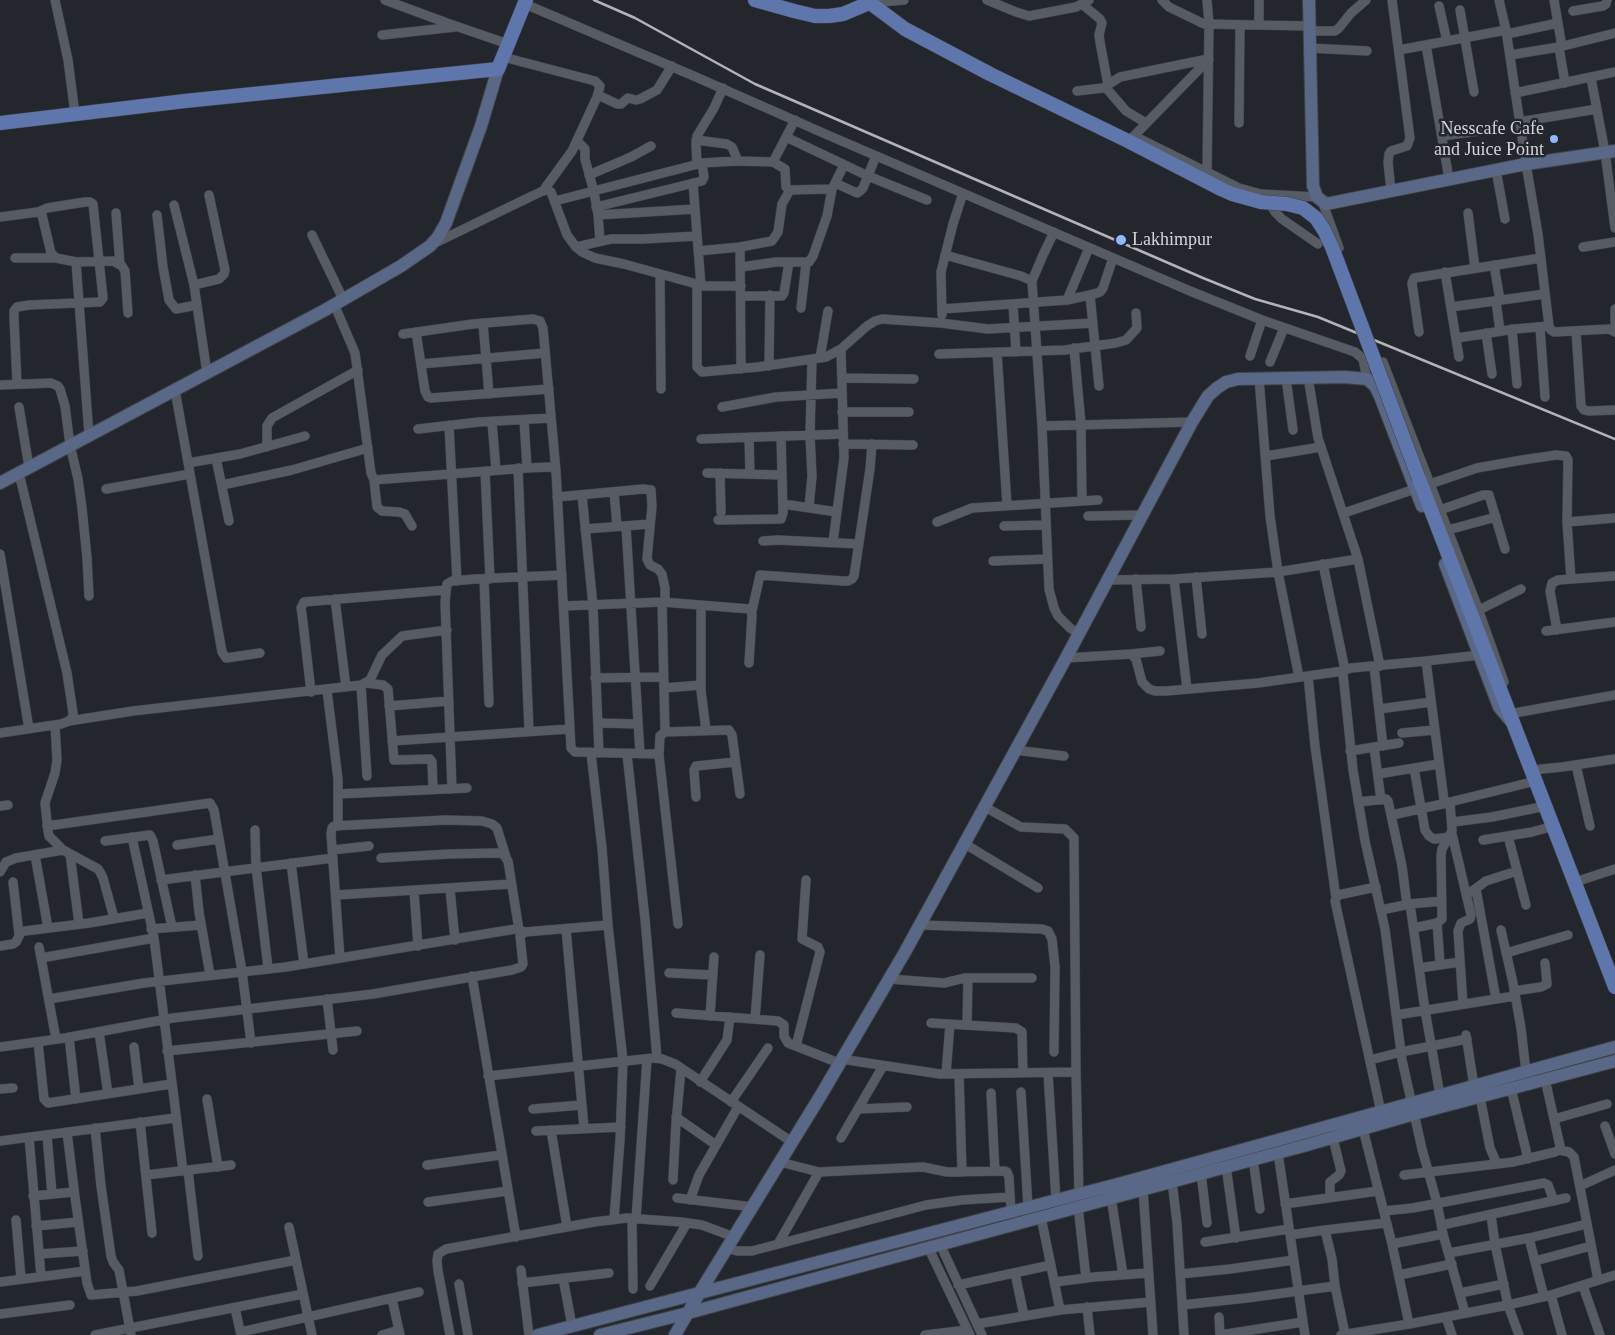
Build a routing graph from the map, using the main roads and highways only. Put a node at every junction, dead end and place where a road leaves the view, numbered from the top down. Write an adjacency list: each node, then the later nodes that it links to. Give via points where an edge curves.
1 (756, 0): 3 (main road, via 815,16 842,14)
2 (526, 2): 4 (main road, via 503,56)
3 (867, 2): 5 (main road, bridge, via 904,29 990,74 1131,139 1232,194 1303,208 1316,218 1324,230)
4 (0, 123)
5 (1615, 987)

